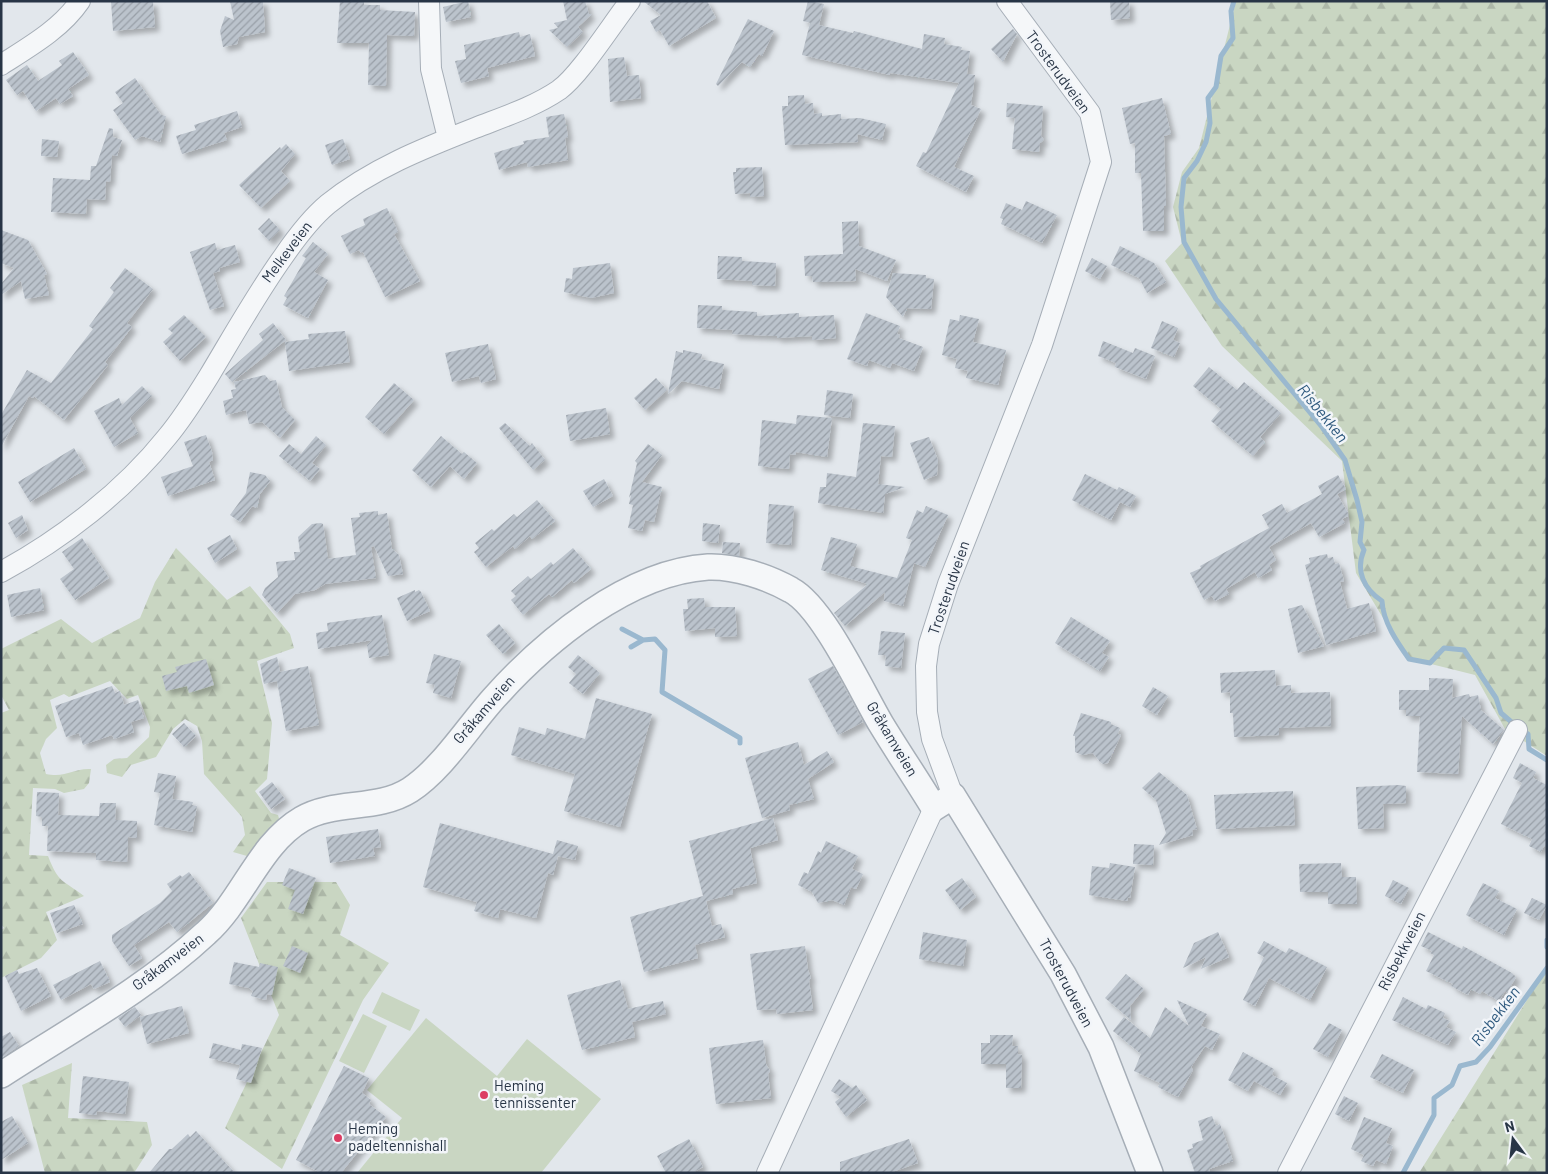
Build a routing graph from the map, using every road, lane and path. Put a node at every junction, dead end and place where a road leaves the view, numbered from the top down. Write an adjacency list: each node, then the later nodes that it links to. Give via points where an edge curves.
1 (80, 1): 5 (street, via 73,12 45,36)
2 (429, 1): 6 (street, via 431,69)
3 (630, 1): 6 (street, Melkeveien, via 560,89 526,108)
4 (1007, 1): 9 (street, Trosterudveien, via 1090,114 1101,162 1042,345 948,584 929,644 927,712)
5 (1, 65)
6 (448, 138): 7 (street, Melkeveien, via 371,173 309,221 256,295 168,437 143,465 72,525)
7 (1, 572)
8 (1517, 730): 13 (street, Risbekkveien)
9 (943, 802): 10 (street, Gråkamveien, via 881,723 821,621 801,596 778,583 733,570 711,567 668,574 600,608 538,654 410,790 379,802 313,814 295,824 275,843 232,905 184,953); 11 (street); 12 (street, Trosterudveien, via 1047,946 1119,1089)
10 (1, 1075)
11 (767, 1173)
12 (1150, 1173)
13 (1288, 1173)

